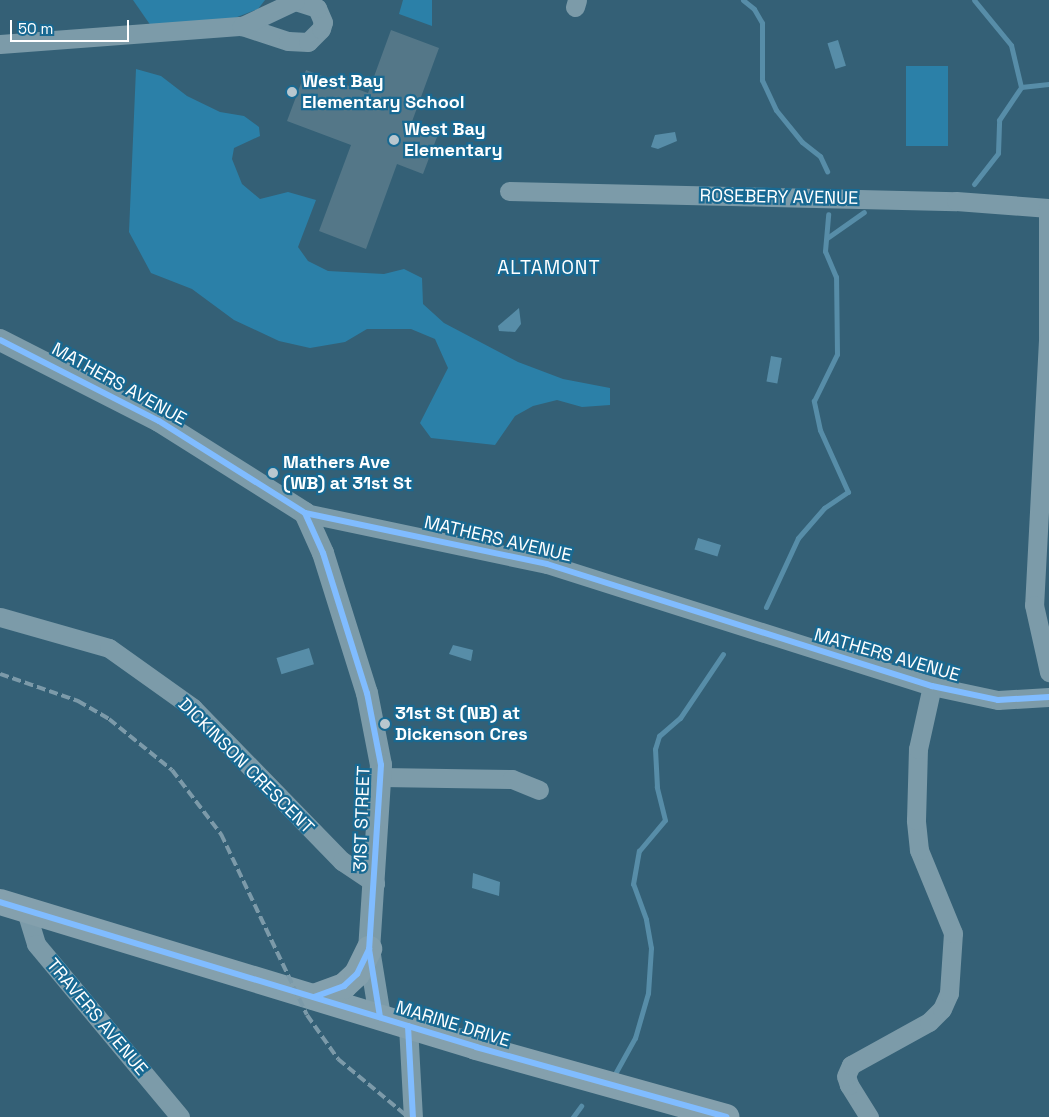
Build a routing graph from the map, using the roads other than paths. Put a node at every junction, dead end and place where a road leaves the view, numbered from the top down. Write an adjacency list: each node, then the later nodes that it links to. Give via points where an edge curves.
1 (242, 26): 2 (street)
2 (0, 44)
3 (510, 191): 4 (street, ROSEBERY AVENUE, via 956,201)
4 (1048, 209): 6 (street)
5 (0, 340): 7 (street, MATHERS AVENUE, via 159,422)
6 (1048, 340): 9 (street, via 1034,605)
7 (305, 513): 10 (street, MATHERS AVENUE, via 546,564); 12 (street, 31ST STREET, via 323,553 367,693)
8 (0, 617): 14 (street, DICKINSON CRESCENT, via 108,648 193,708 342,861)
9 (1049, 672)
10 (932, 686): 11 (street, MATHERS AVENUE, via 998,700); 24 (street, via 918,749 916,820 919,850 953,933 949,993 942,1009 929,1022 851,1065 846,1076)
11 (1049, 698)
12 (382, 777): 13 (street, 31ST STREET, via 512,779); 14 (street, 31ST STREET)
13 (539, 790)
14 (375, 883): 17 (street, 31ST STREET)
15 (0, 902): 16 (main road, MARINE DRIVE)
16 (26, 911): 18 (main road, MARINE DRIVE); 21 (street, TRAVERS AVENUE, via 36,944)
17 (369, 949): 18 (main road, via 357,974 344,986); 19 (street, 31ST STREET)
18 (314, 997): 19 (main road, MARINE DRIVE)
19 (380, 1017): 20 (main road, MARINE DRIVE)
20 (408, 1026): 22 (street); 23 (main road, MARINE DRIVE)
21 (180, 1117)
22 (413, 1117)
23 (726, 1117)
24 (868, 1117)

